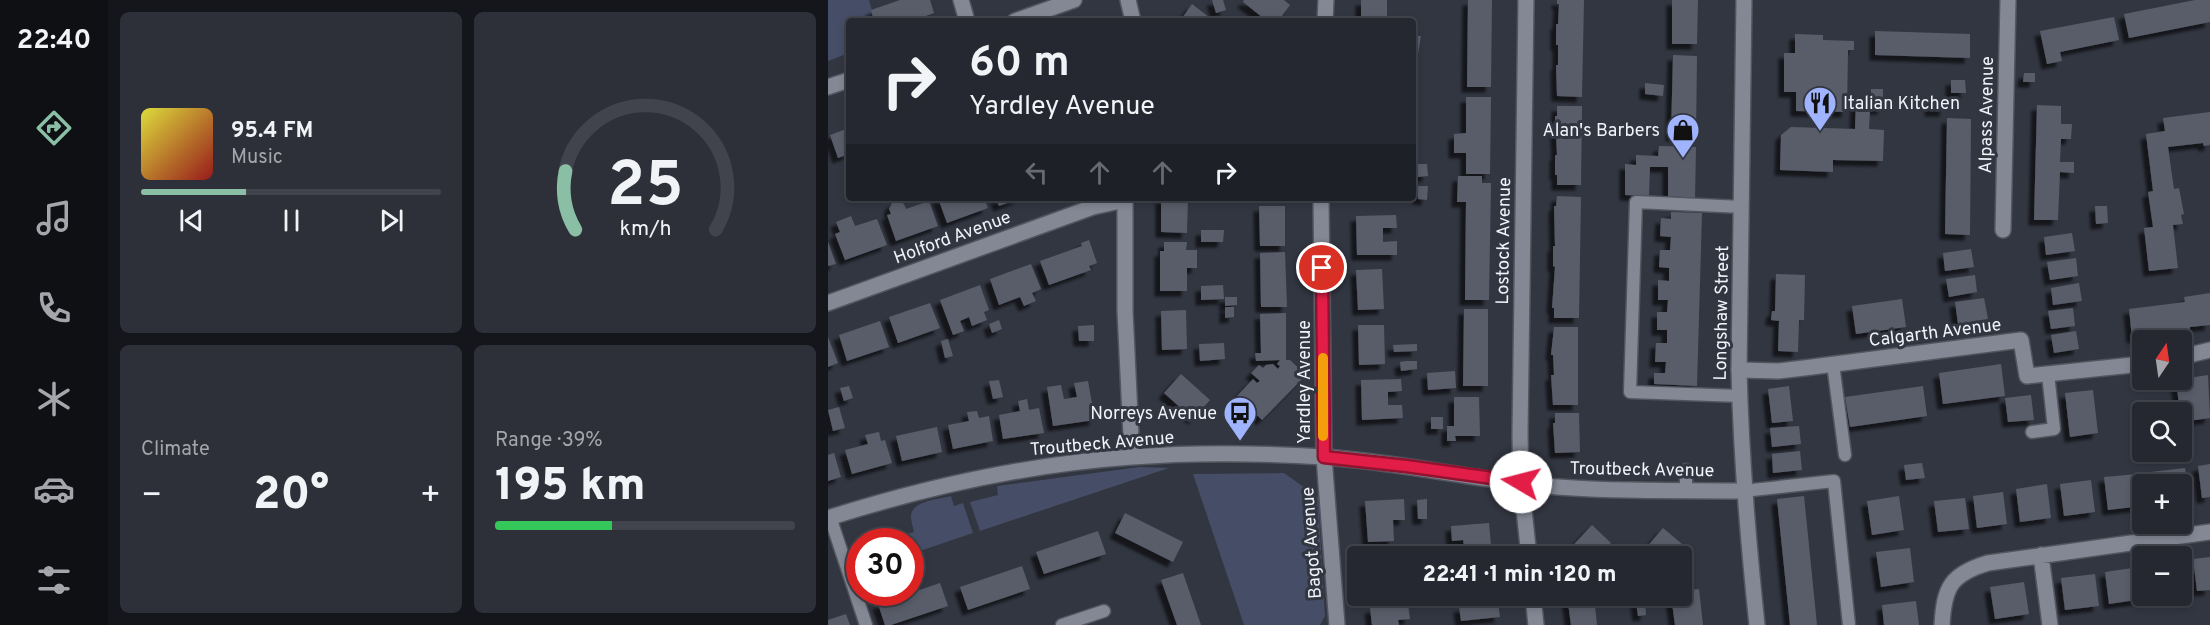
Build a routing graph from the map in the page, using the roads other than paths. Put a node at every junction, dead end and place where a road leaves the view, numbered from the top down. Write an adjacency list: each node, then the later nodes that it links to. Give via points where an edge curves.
1 (961, 0): 8 (street)
2 (1074, 0): 9 (street)
3 (1128, 0): 10 (street)
4 (1326, 0): 11 (street)
5 (1526, 0): 32 (street, Lostock Avenue)
6 (1744, 0): 17 (street, Longshaw Street)
7 (2008, 0): 18 (street, Alpass Avenue)
8 (967, 18)
9 (1023, 18)
10 (1131, 18)
11 (1326, 18)
12 (846, 81): 13 (street)
13 (828, 87)
14 (1117, 201): 19 (street, Holford Avenue)
15 (1125, 201): 29 (street)
16 (1321, 201): 30 (street, Yardley Avenue)
17 (1742, 207): 24 (street, Longshaw Street); 26 (lane, via 1636,202 1630,392)
18 (2003, 230)
19 (828, 303)
20 (2210, 350): 21 (street)
21 (2192, 354)
22 (1833, 364): 24 (street, Calgarth Avenue, via 1778,371); 25 (street, Calgarth Avenue, via 2021,340 2027,376); 28 (lane)
23 (2132, 365): 25 (street, Calgarth Avenue)
24 (1739, 370): 26 (street, Longshaw Street)
25 (2048, 374): 27 (lane, via 2054,429)
26 (1740, 396): 34 (street, Longshaw Street)
27 (2032, 432)
28 (1845, 455)
29 (1132, 457): 30 (street, Troutbeck Avenue); 35 (street, Troutbeck Avenue, via 1020,471 921,491)
30 (1324, 457): 32 (street, Troutbeck Avenue); 43 (street, Bagot Avenue)
31 (1686, 470): 33 (lane)
32 (1521, 482): 33 (street, Troutbeck Avenue); 37 (street, Lostock Avenue)
33 (1686, 490): 34 (street, Troutbeck Avenue)
34 (1743, 491): 45 (street, Longshaw Street); 46 (lane, via 1834,481)
35 (829, 517): 41 (lane)
36 (2210, 532): 38 (street)
37 (1528, 546)
38 (2041, 555): 47 (street, via 1988,563 1959,575 1949,586); 48 (street)
39 (1534, 606): 44 (street)
40 (1104, 611): 42 (lane)
41 (866, 625)
42 (1062, 625)
43 (1337, 625)
44 (1536, 625)
45 (1757, 625)
46 (1849, 625)
47 (1942, 625)
48 (2050, 625)

